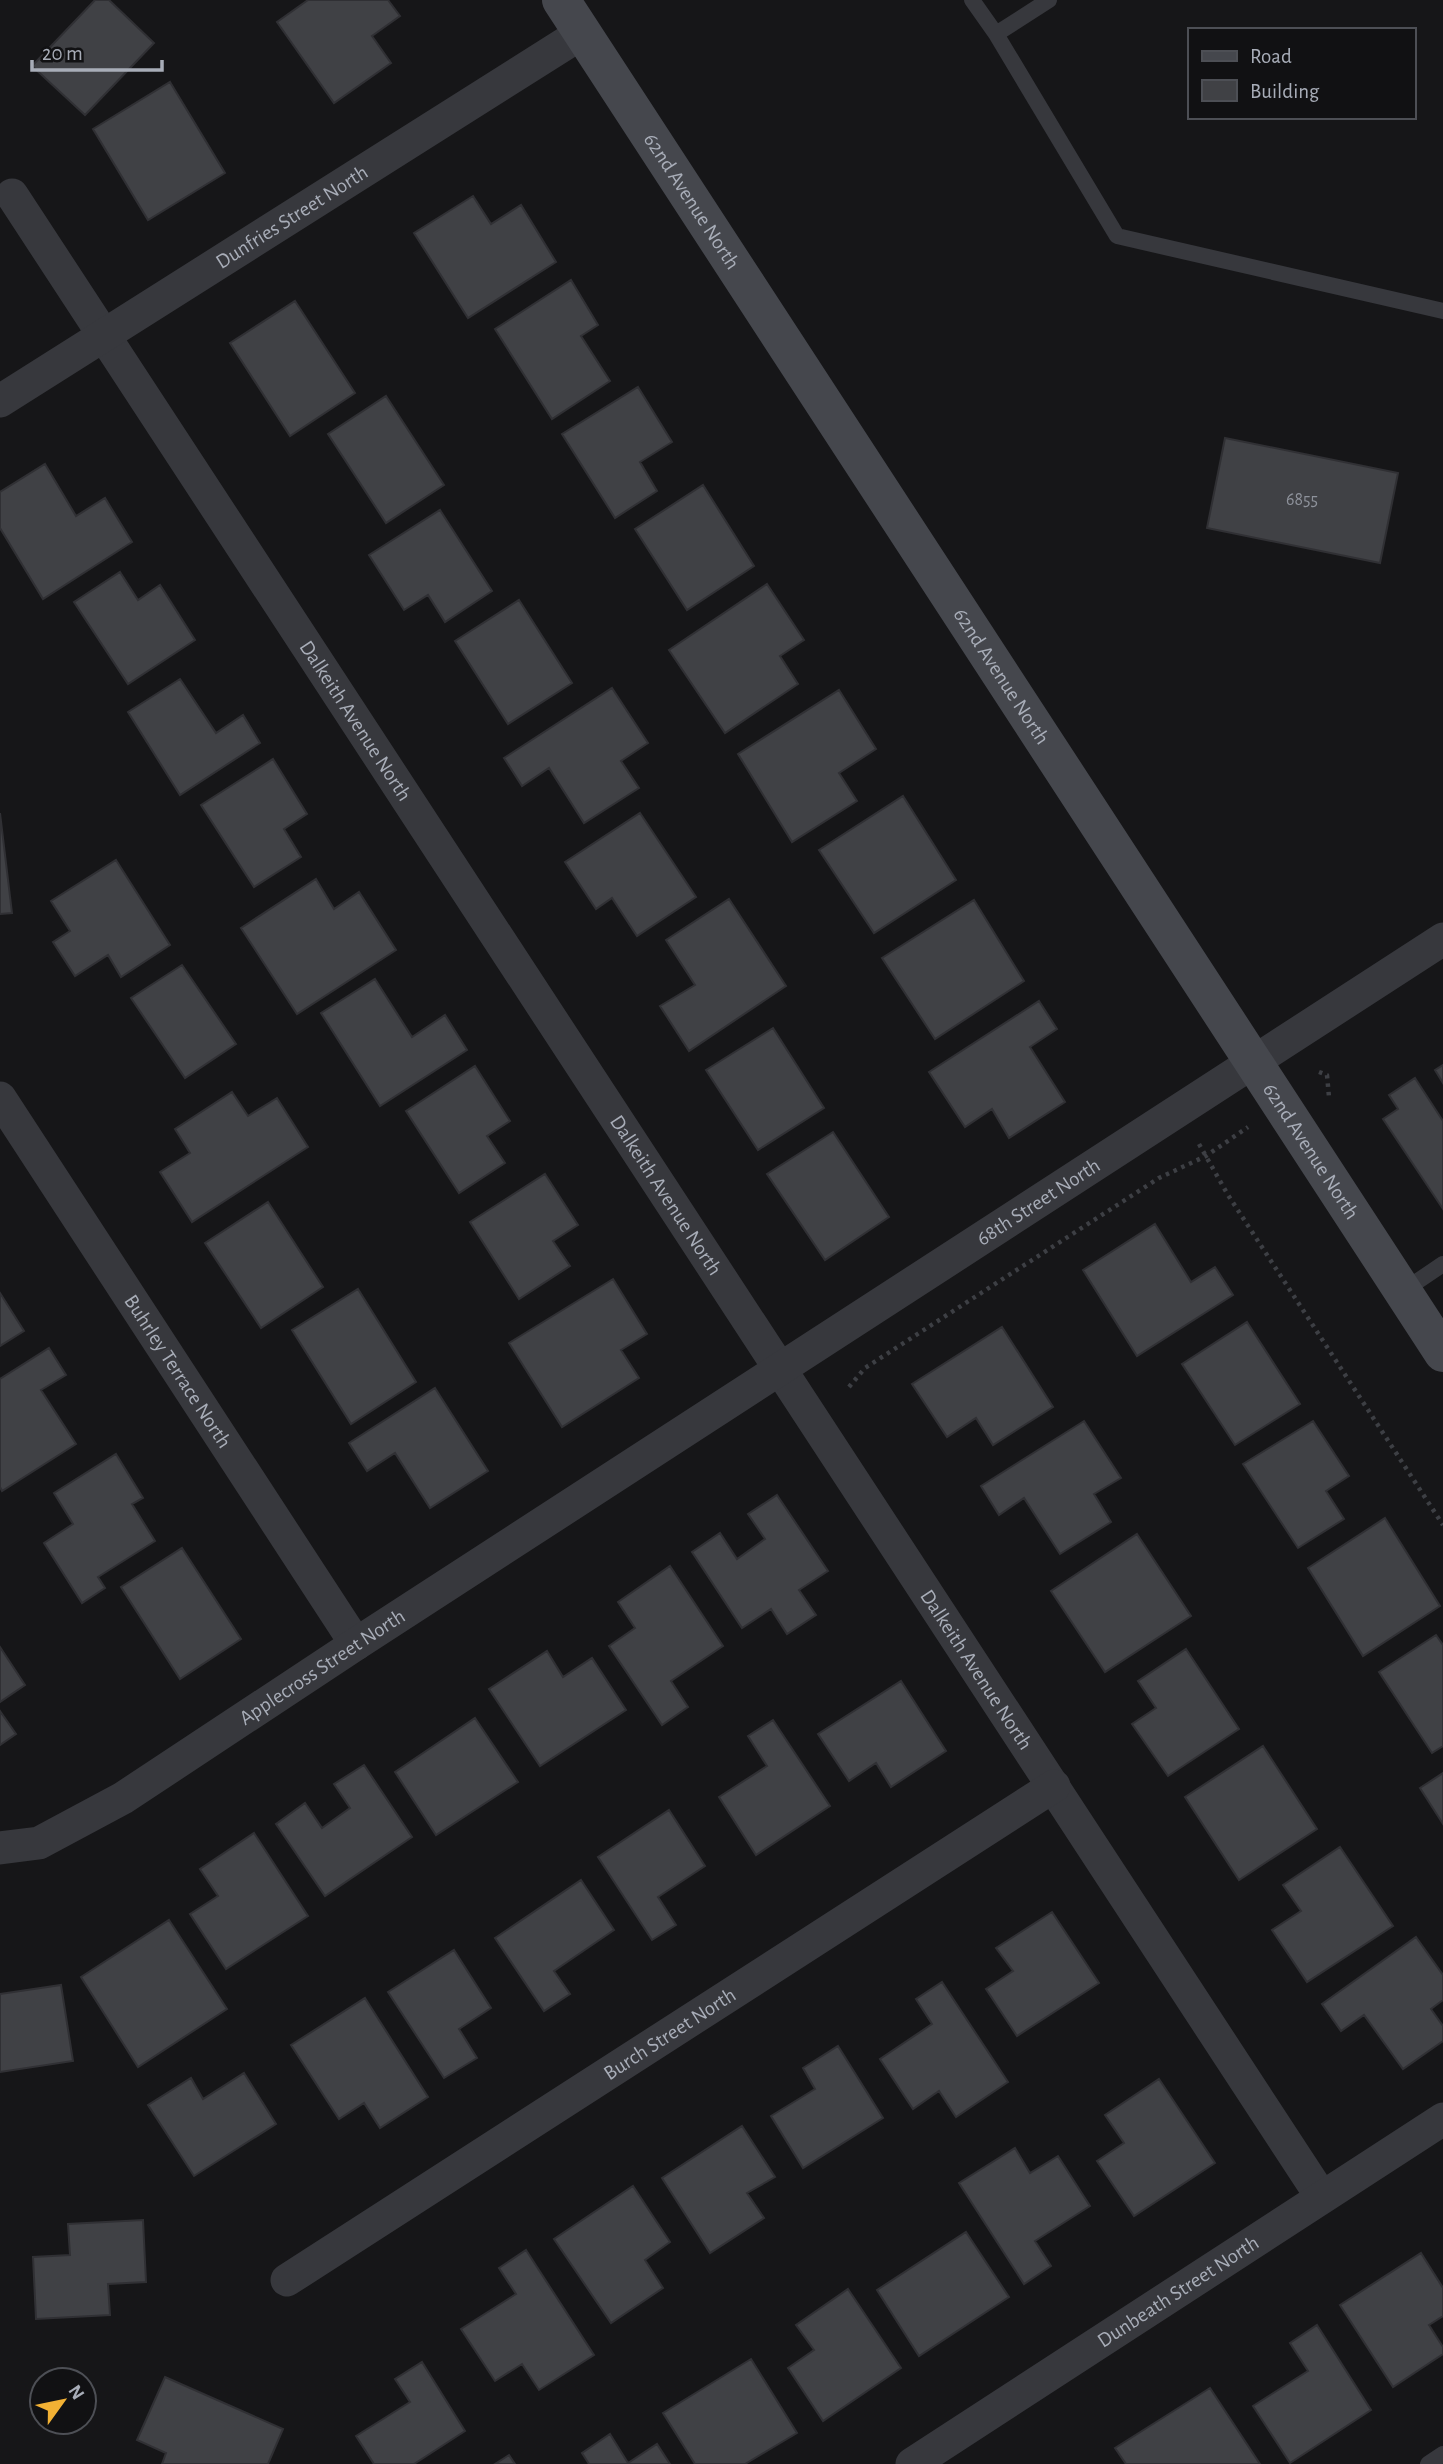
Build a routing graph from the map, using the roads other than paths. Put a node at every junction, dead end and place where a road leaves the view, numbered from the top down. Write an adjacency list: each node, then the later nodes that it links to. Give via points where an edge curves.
1 (561, 0): 4 (street, 62nd Avenue North)
2 (972, 0): 5 (lane)
3 (1049, 0): 5 (lane)
4 (582, 33): 8 (street, Dunfries Street North); 11 (street, 62nd Avenue North)
5 (996, 34): 7 (lane, via 1117,236)
6 (12, 195): 8 (street, Dalkeith Avenue North)
7 (1443, 312)
8 (104, 335): 9 (street, Dunfries Street North); 16 (street, Dalkeith Avenue North)
9 (0, 401)
10 (1443, 939): 11 (street, 68th Street North)
11 (1254, 1062): 14 (street, 62nd Avenue North); 16 (street, 68th Street North)
12 (0, 1098): 18 (street, Buhrley Terrace North)
13 (1443, 1264): 14 (lane)
14 (1403, 1291): 15 (street, 62nd Avenue North)
15 (1443, 1353)
16 (780, 1369): 17 (street, 68th Street North); 19 (street, Dalkeith Avenue North)
17 (634, 1464): 18 (street, Applecross Street North)
18 (356, 1644): 20 (street, Applecross Street North, via 123,1798 39,1843)
19 (1054, 1786): 22 (street, Dalkeith Avenue North); 23 (street, Burch Street North)
20 (0, 1848)
21 (1443, 2119): 22 (street, Dunbeath Street North)
22 (1321, 2196): 25 (street, Dunbeath Street North)
23 (287, 2280)
24 (1443, 2454): 26 (lane)
25 (912, 2464)
26 (1428, 2464)

